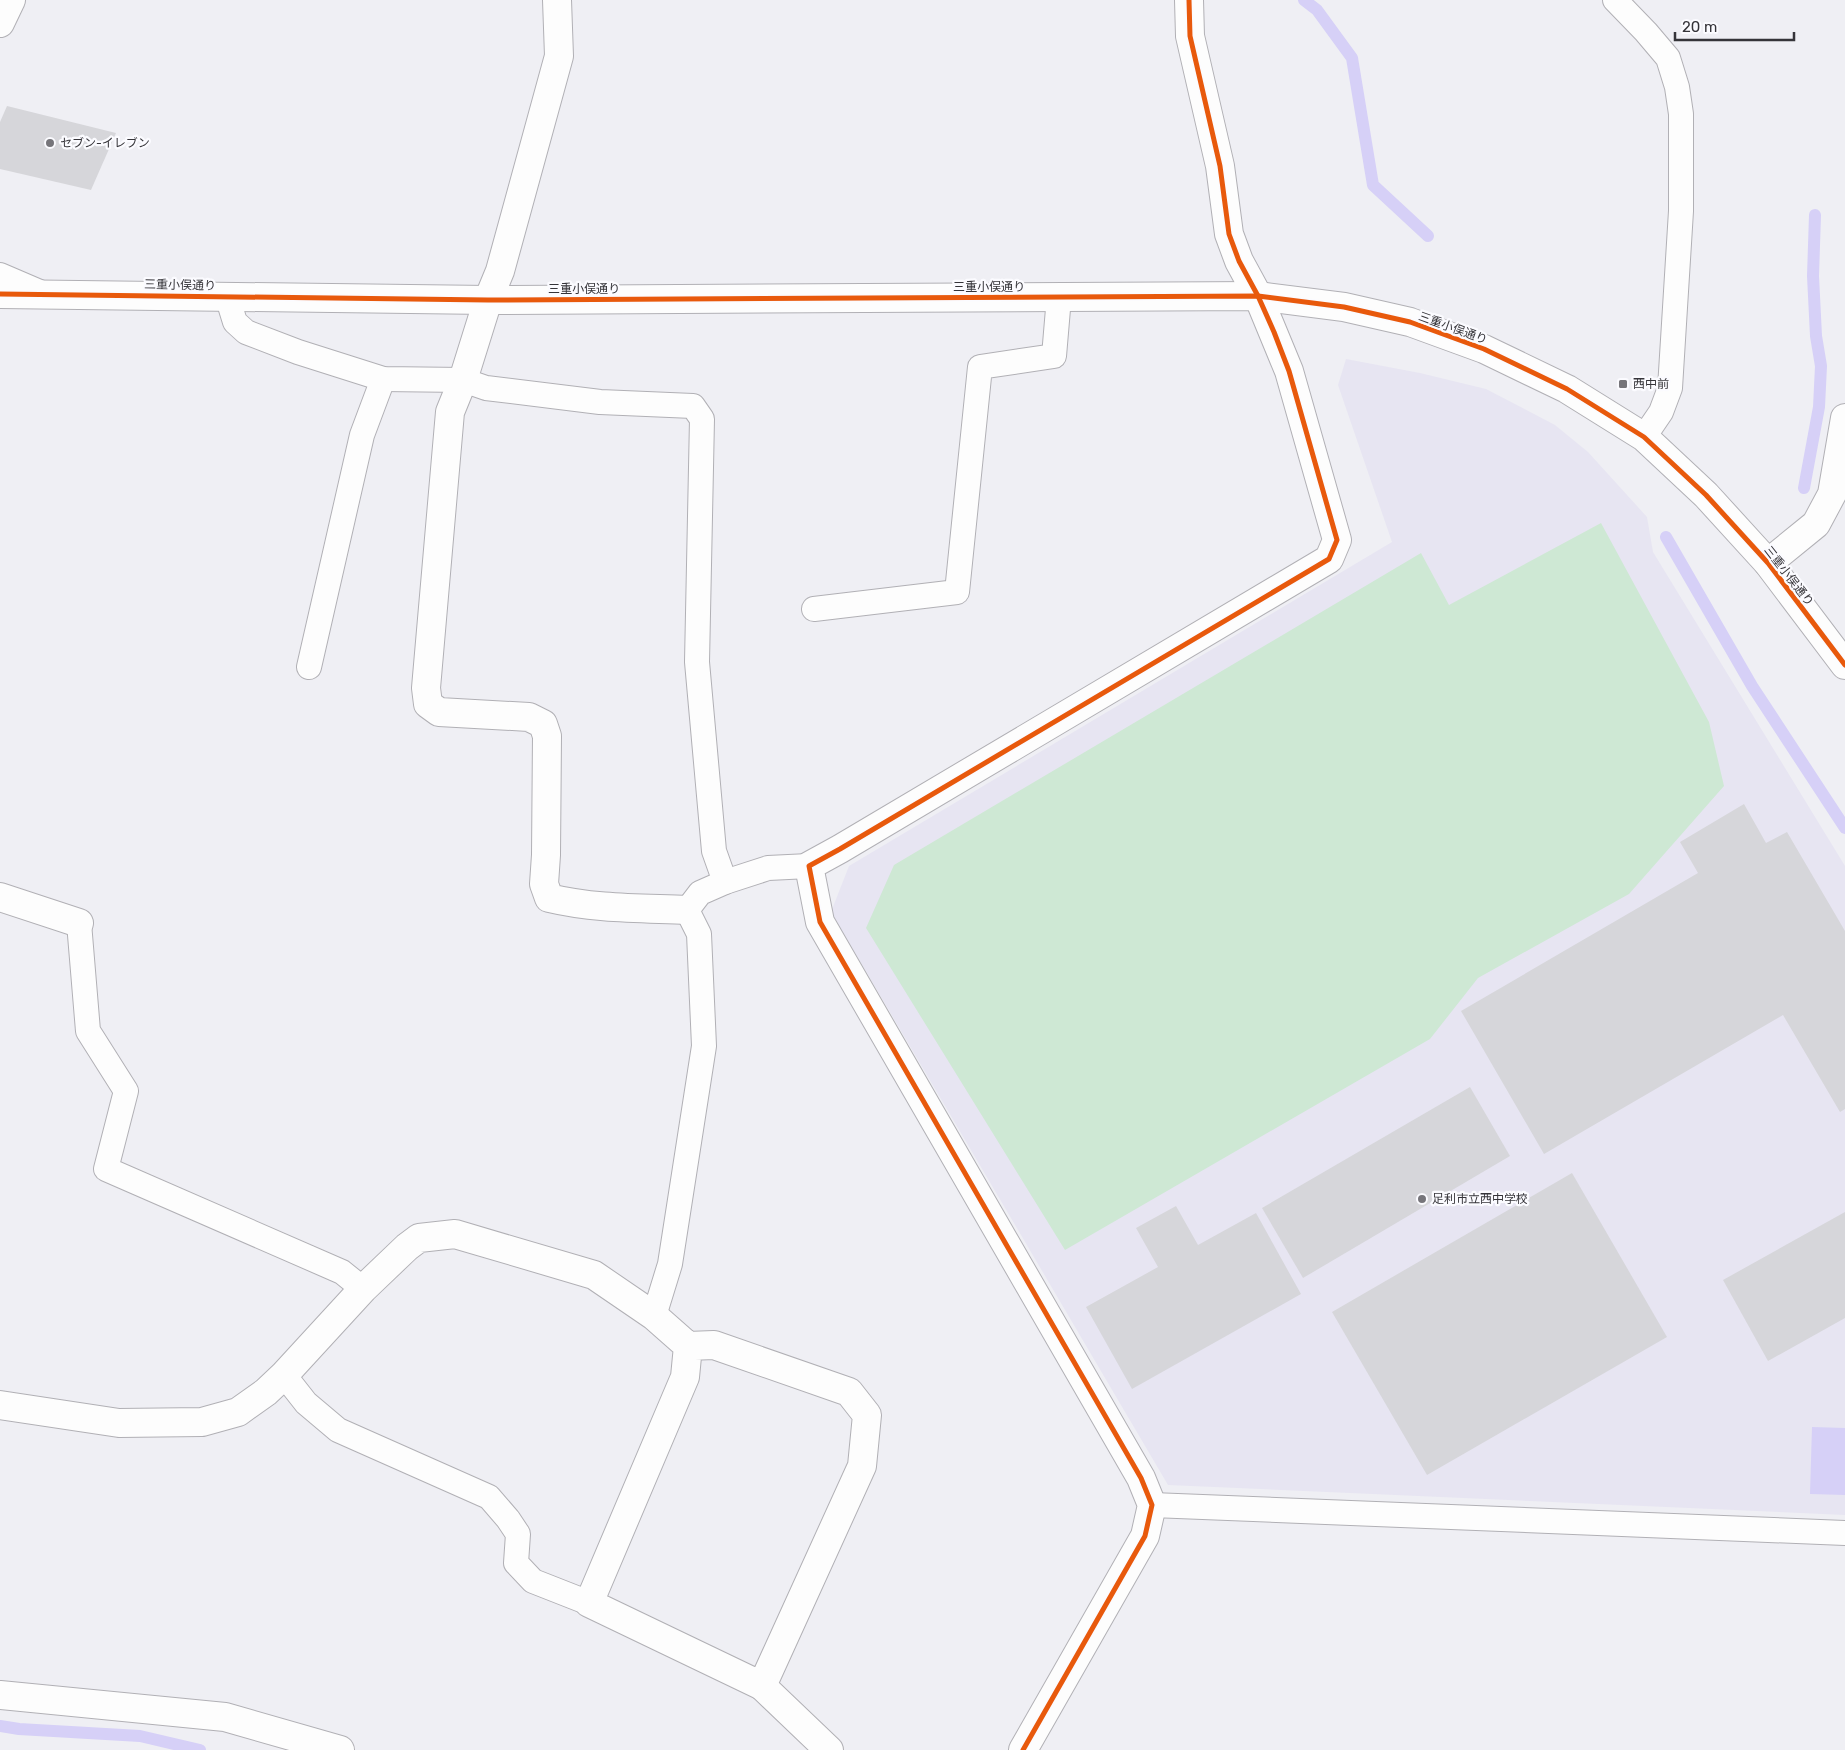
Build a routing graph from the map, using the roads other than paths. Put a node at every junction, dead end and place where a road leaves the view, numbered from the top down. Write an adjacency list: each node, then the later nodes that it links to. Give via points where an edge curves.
1 (11, 0): 5 (street)
2 (557, 0): 12 (street, via 559,56 500,271)
3 (1189, 0): 10 (street, via 1190,36 1220,166 1229,234)
4 (1614, 0): 16 (lane, via 1668,58 1681,114 1681,210 1670,388 1661,412)
5 (0, 23)
6 (0, 275): 7 (lane)
7 (42, 293): 8 (street, 三重小俣通り); 9 (street, 三重小俣通り)
8 (0, 294)
9 (227, 296): 12 (street, 三重小俣通り); 13 (lane, via 235,322 246,332)
10 (1258, 296): 11 (street, 三重小俣通り); 16 (street, 三重小俣通り, via 1344,307 1400,320 1484,349 1567,389); 21 (street, via 1289,371 1337,540 1329,559)
11 (1059, 297): 12 (street, 三重小俣通り); 18 (lane, via 1054,356 980,367 957,592)
12 (488, 300): 14 (street)
13 (383, 379): 14 (lane); 20 (lane, via 362,435)
14 (463, 380): 22 (lane, via 486,388 600,402 693,406 702,419 697,662 714,851); 24 (street, via 450,412 426,688 428,704 439,712 529,717 543,724 547,736 544,884 550,898 597,907)
15 (1845, 418): 17 (street, via 1832,494 1816,524)
16 (1644, 437): 17 (street, 三重小俣通り, via 1706,494)
17 (1768, 563): 19 (street, 三重小俣通り)
18 (814, 609)
19 (1845, 665)
20 (309, 667)
21 (809, 866): 22 (lane, via 768,868); 31 (street, via 820,922 1141,1478)
22 (725, 882): 24 (lane, via 700,893)
23 (0, 896): 25 (street)
24 (687, 910): 27 (lane, via 699,934 704,1046 670,1264)
25 (79, 923): 26 (lane, via 88,1031 126,1091 106,1169 342,1272)
26 (363, 1288): 27 (street, via 419,1238 455,1234 594,1275); 29 (street)
27 (654, 1316): 28 (street)
28 (688, 1346): 33 (street, via 684,1377); 34 (street, via 714,1344 849,1392 867,1415 862,1466)
29 (284, 1375): 30 (street, via 238,1412 202,1422 119,1423); 33 (lane, via 306,1403 338,1430 488,1497 518,1534 516,1563 532,1581)
30 (0, 1405)
31 (1152, 1505): 32 (lane); 38 (street, via 1145,1536)
32 (1845, 1533)
33 (589, 1603): 34 (street)
34 (762, 1686): 37 (street)
35 (0, 1695): 36 (street, via 225,1717)
36 (340, 1750)
37 (829, 1750)
38 (1023, 1750)

